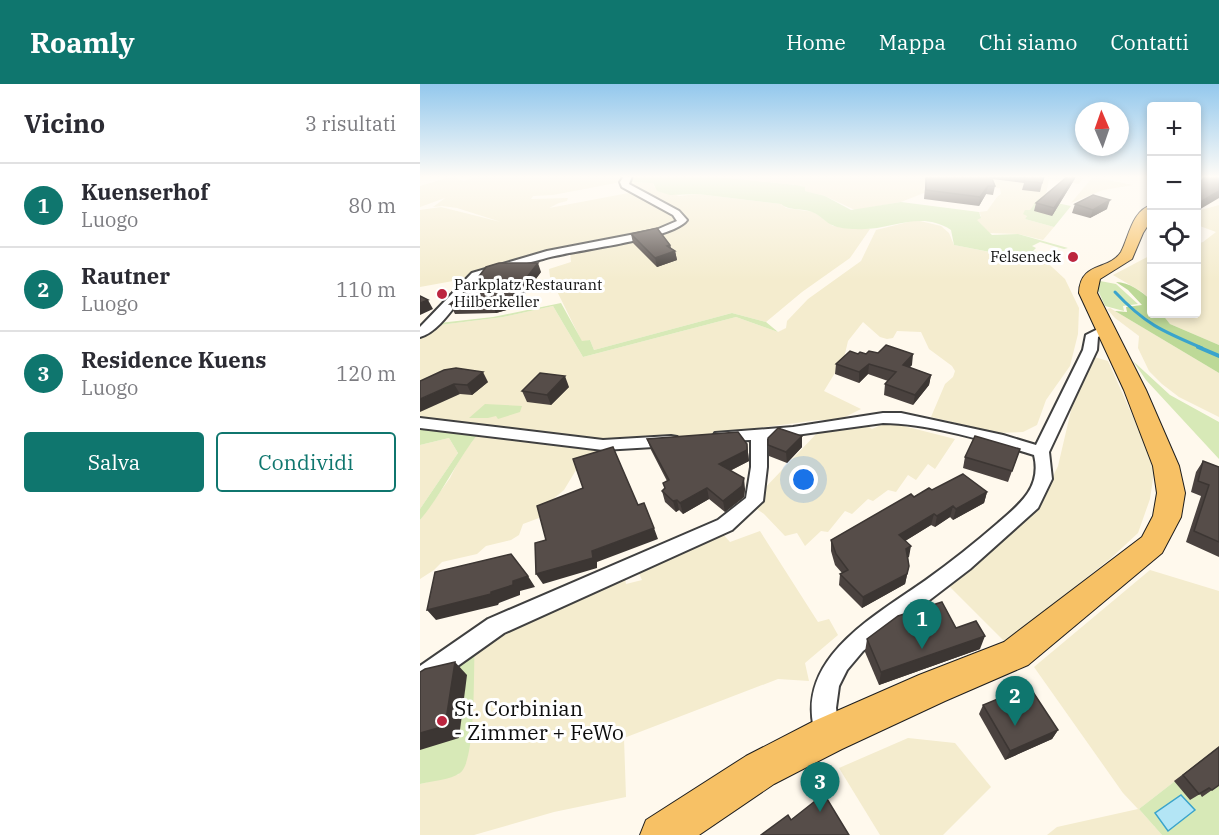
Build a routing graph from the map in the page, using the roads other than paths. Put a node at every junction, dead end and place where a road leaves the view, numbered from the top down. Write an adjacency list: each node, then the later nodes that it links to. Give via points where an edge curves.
1 (673, 211): 4 (street, via 682,220 680,223 658,232 547,254 476,275 438,319)
2 (1150, 211): 3 (main road, via 1136,230 1124,258 1103,268 1089,281 1088,293)
3 (1104, 330): 9 (street, via 1092,335 1090,350); 11 (main road, via 1135,390 1166,466 1171,493 1167,518 1152,545 1016,654)
4 (420, 333)
5 (420, 423): 8 (street, via 603,445)
6 (759, 435): 7 (street); 9 (street, via 901,418); 10 (street, via 754,501 725,525 496,626)
7 (704, 438)
8 (682, 440)
9 (1041, 452): 11 (street, via 1046,467 1042,487 1032,502 937,584 884,619 844,656 831,674 822,703)
10 (420, 679)
11 (828, 735): 12 (main road, via 760,770)
12 (661, 835)

